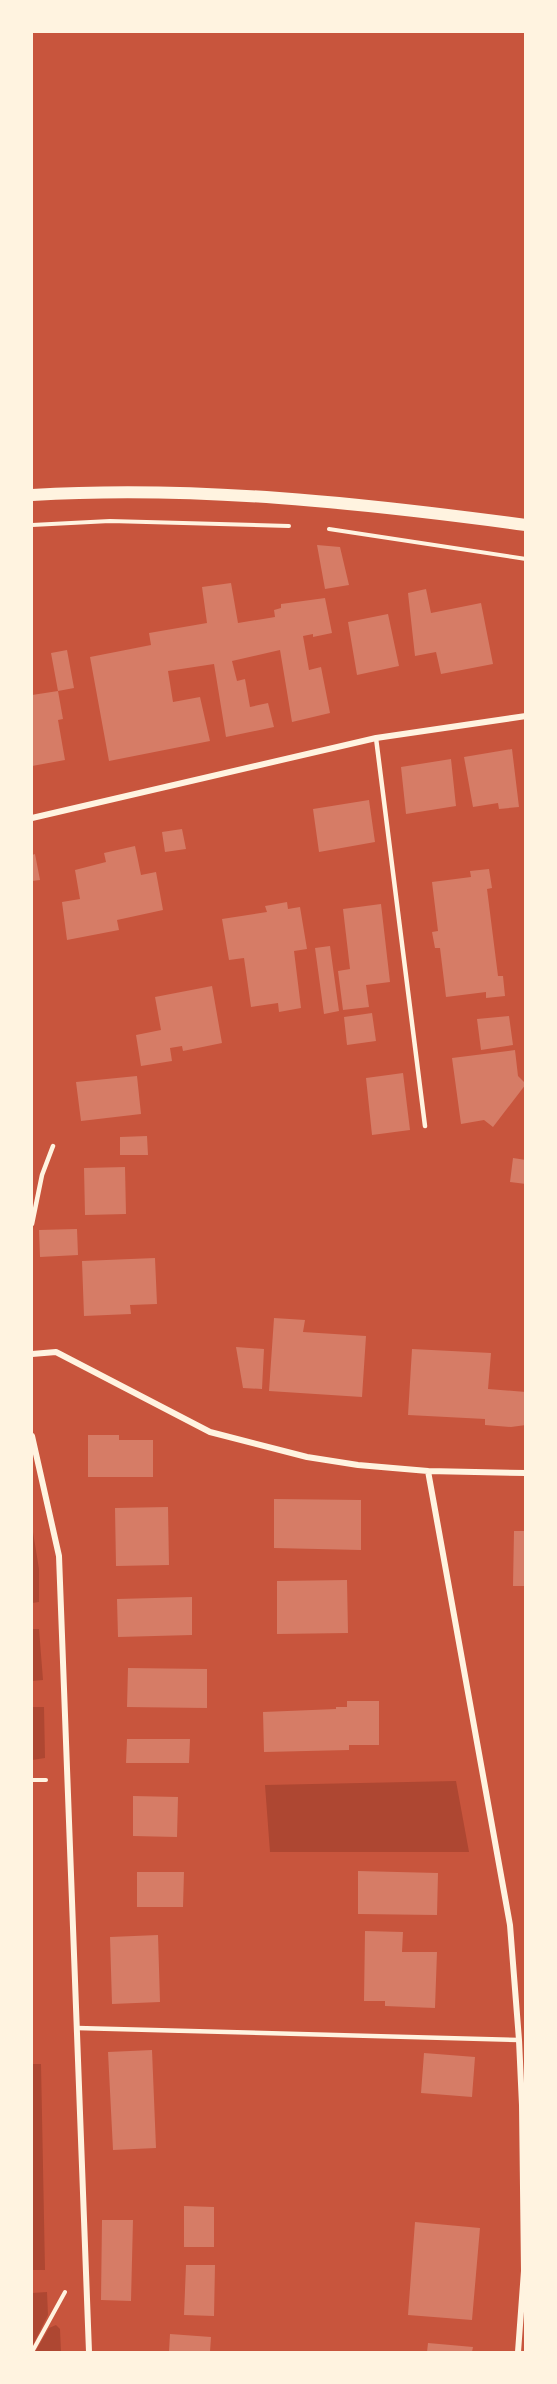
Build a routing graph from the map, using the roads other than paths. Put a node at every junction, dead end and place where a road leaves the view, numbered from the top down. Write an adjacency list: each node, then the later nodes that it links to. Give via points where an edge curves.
1 (32, 495): 2 (main road, via 149,493 313,500)
2 (525, 525)
3 (525, 716): 4 (street)
4 (376, 738): 5 (street); 6 (lane)
5 (32, 818)
6 (424, 1126)
7 (53, 1146): 8 (lane, via 42,1175)
8 (32, 1224)
9 (32, 1354): 11 (street, via 56,1352 210,1431 307,1457)
10 (32, 1436): 13 (street, via 59,1556)
11 (428, 1471): 12 (street); 14 (street, via 510,1925)
12 (525, 1473)
13 (77, 2028): 14 (lane); 15 (street)
14 (519, 2040): 16 (street, via 524,2271)
15 (88, 2352)
16 (518, 2352)

